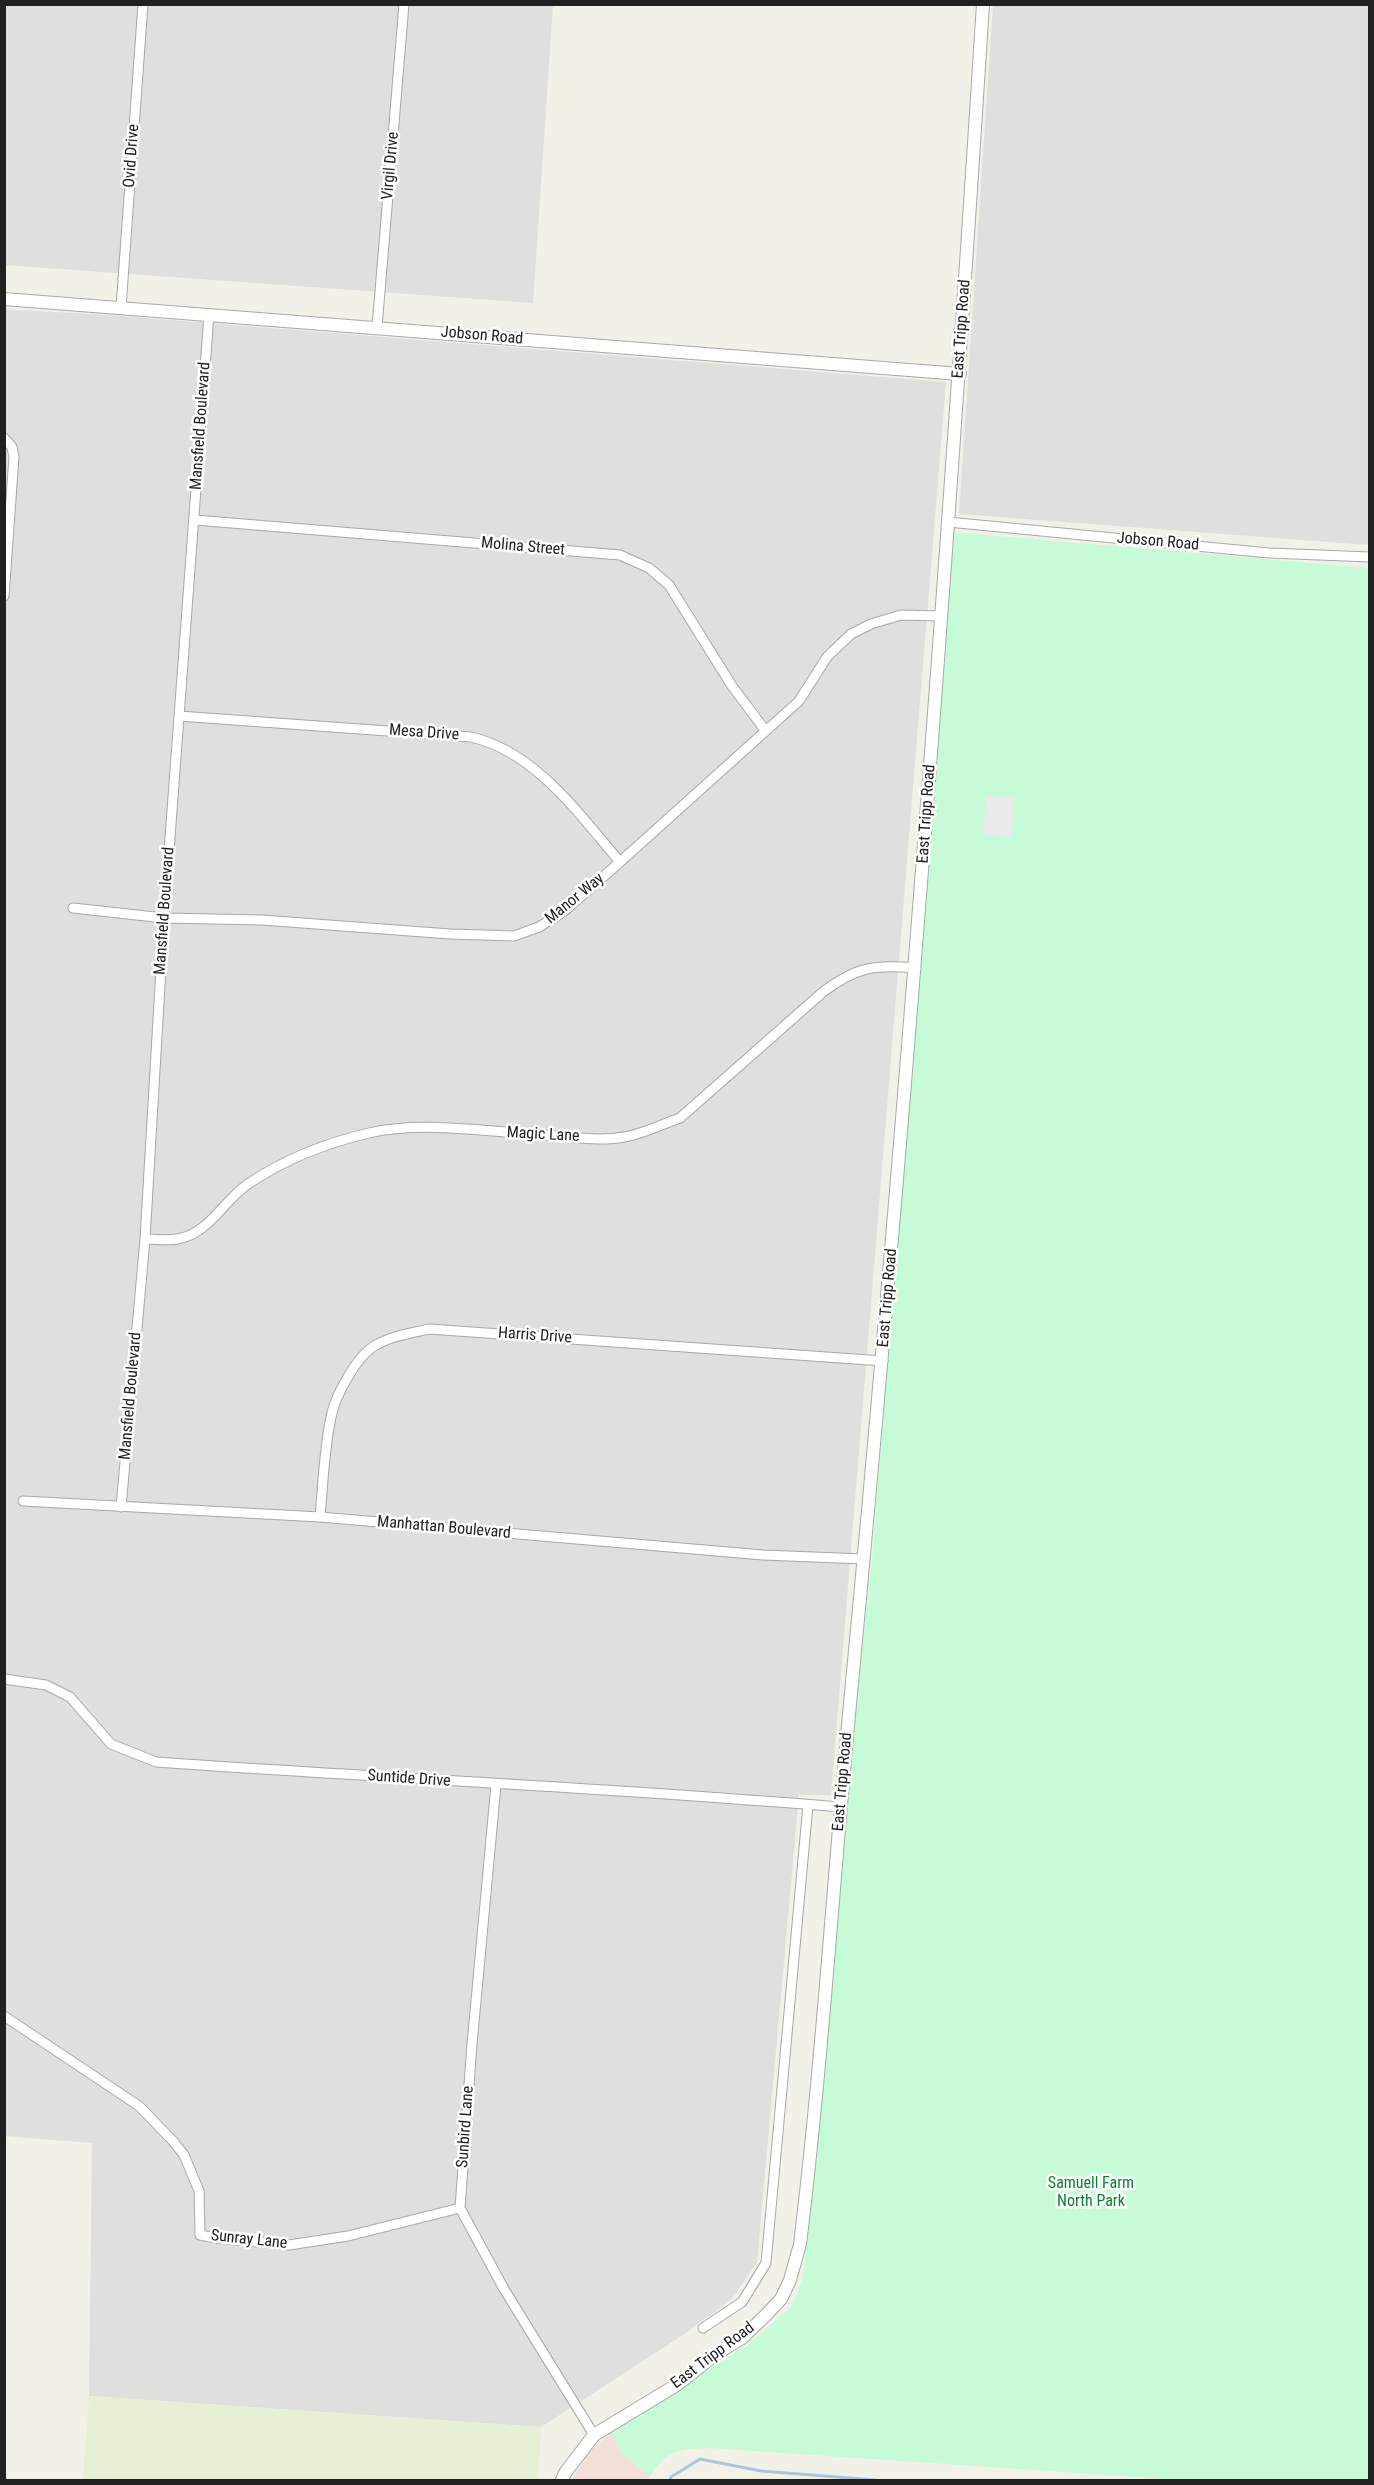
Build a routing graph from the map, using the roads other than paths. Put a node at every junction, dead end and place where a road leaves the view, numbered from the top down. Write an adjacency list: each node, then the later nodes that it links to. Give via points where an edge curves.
1 (143, 4): 5 (street, Ovid Drive)
2 (404, 4): 7 (street, Virgil Drive)
3 (983, 4): 8 (street, East Tripp Road)
4 (4, 299): 5 (street, Jobson Road)
5 (121, 307): 6 (street, Jobson Road)
6 (209, 314): 7 (street, Jobson Road); 10 (street, Mansfield Boulevard)
7 (377, 327): 8 (street, Jobson Road)
8 (960, 374): 11 (street, East Tripp Road)
9 (4, 438): 13 (street, via 14,457)
10 (195, 520): 15 (street, Mansfield Boulevard); 16 (street, Molina Street, via 620,555 649,568 669,585 732,686)
11 (948, 522): 12 (street, Jobson Road, via 1269,553); 14 (street, East Tripp Road)
12 (1370, 557)
13 (4, 596)
14 (941, 616): 16 (street, Manor Way, via 901,615 851,634 826,657 799,700); 20 (street, East Tripp Road)
15 (179, 716): 17 (street, Mesa Drive, via 490,741 529,763); 19 (street, Mansfield Boulevard)
16 (765, 730): 17 (street, Manor Way)
17 (620, 862): 19 (street, Manor Way, via 562,912 539,927 514,936 262,920)
18 (73, 908): 19 (street, Manor Way)
19 (164, 918): 21 (street, Mansfield Boulevard)
20 (916, 968): 21 (street, Magic Lane, via 887,965 844,976 680,1118 662,1125 624,1137 424,1128 372,1132 324,1145 275,1168 246,1185 205,1226 189,1235); 22 (street, East Tripp Road)
21 (145, 1239): 24 (street, Mansfield Boulevard)
22 (883, 1361): 25 (street, Harris Drive, via 429,1329 399,1336 375,1346 361,1359 349,1373 331,1414); 26 (street, East Tripp Road)
23 (22, 1502): 24 (street, Manhattan Boulevard)
24 (121, 1508): 25 (street, Manhattan Boulevard)
25 (320, 1517): 26 (street, Manhattan Boulevard, via 751,1554)
26 (864, 1558): 30 (street, East Tripp Road)
27 (4, 1679): 28 (street, Suntide Drive, via 46,1685 70,1698 111,1744 156,1762)
28 (496, 1785): 29 (street, Suntide Drive); 32 (street, Sunbird Lane)
29 (808, 1805): 30 (street, Suntide Drive); 33 (street, via 766,2263 742,2302)
30 (840, 1807): 34 (street, East Tripp Road, via 804,2210 790,2280 781,2299 742,2338 678,2384)
31 (4, 2016): 32 (street, Sunray Lane, via 139,2106 173,2140 199,2191 200,2235 289,2245 348,2236)
32 (460, 2208): 34 (street, via 504,2289)
33 (703, 2328)
34 (594, 2434): 35 (street, East Tripp Road)
35 (562, 2481)

